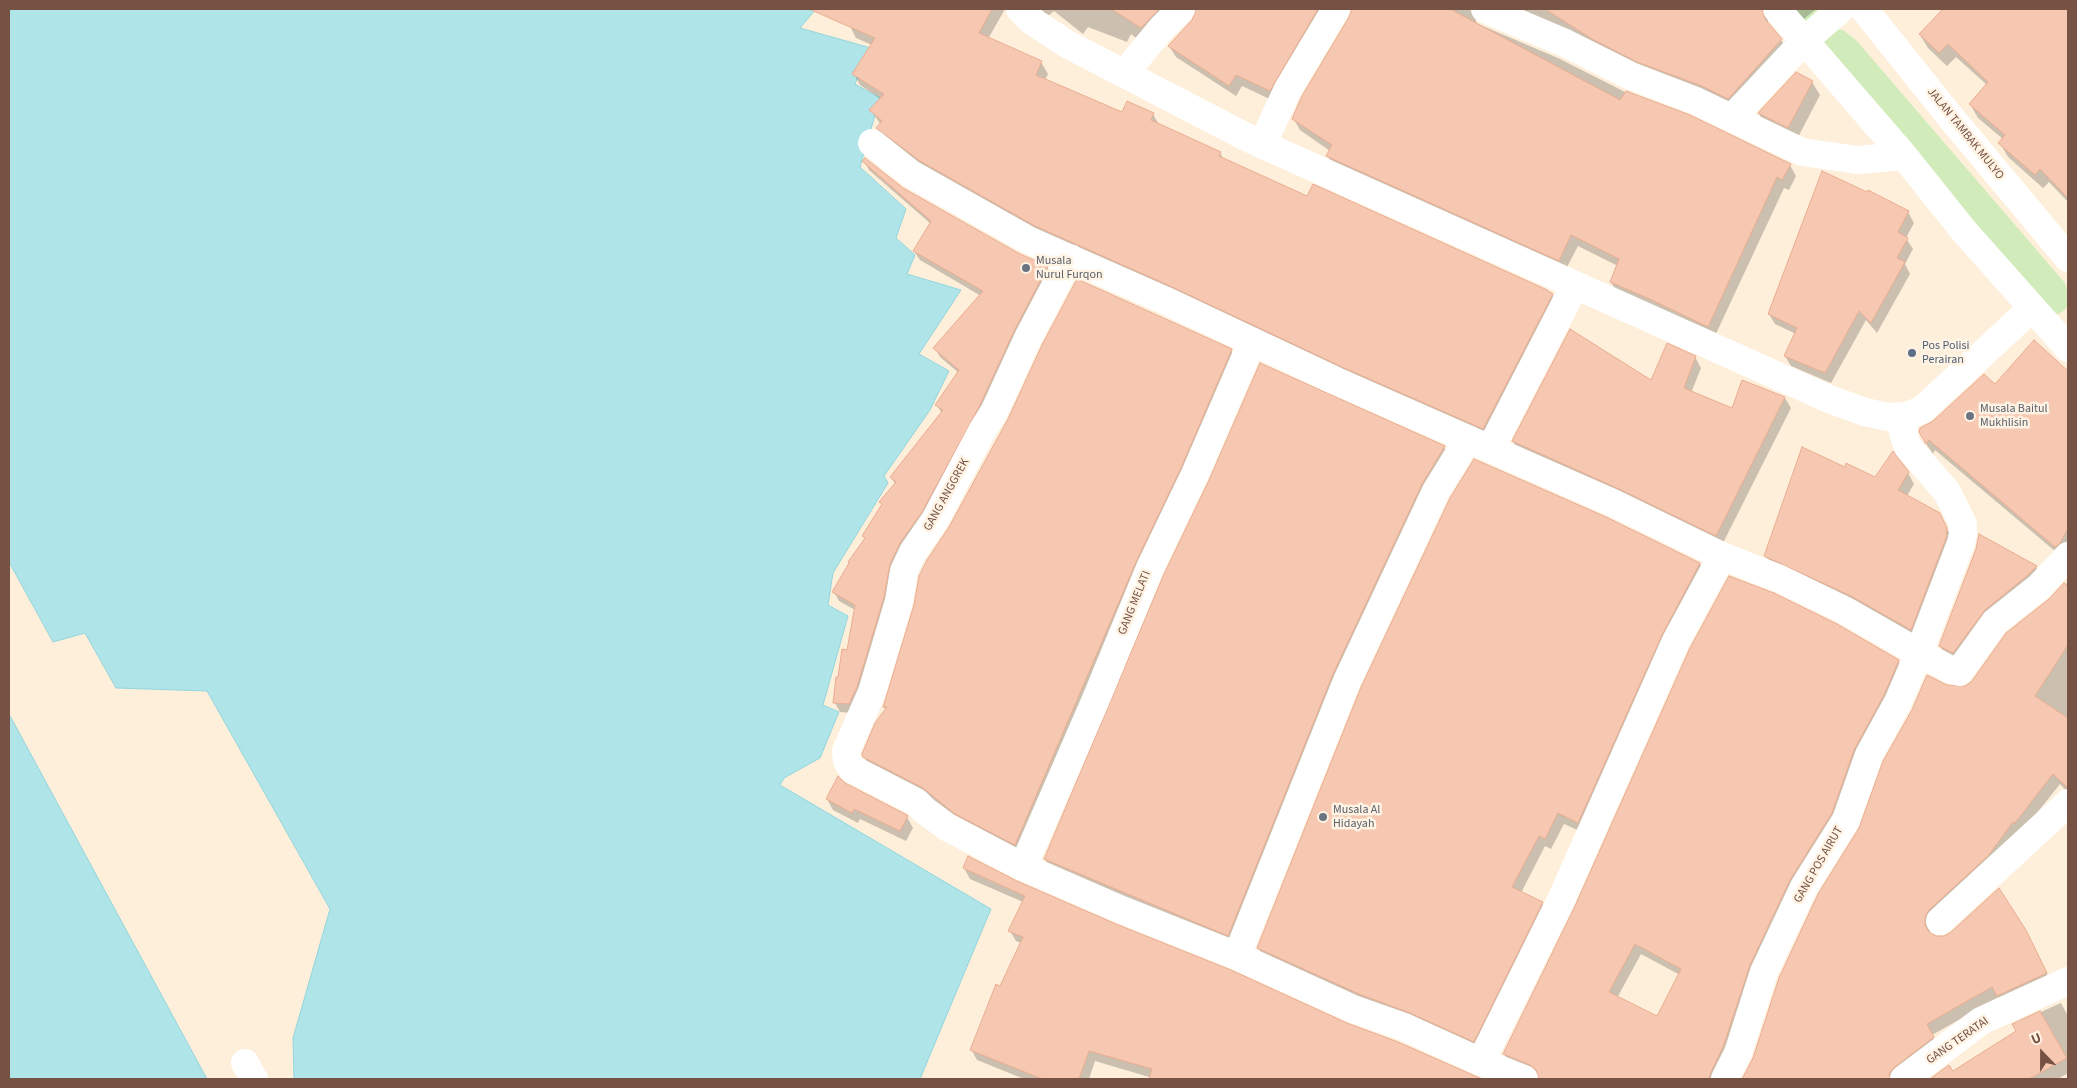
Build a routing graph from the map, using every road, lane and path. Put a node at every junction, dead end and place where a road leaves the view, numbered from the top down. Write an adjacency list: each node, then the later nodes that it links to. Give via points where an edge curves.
1 (1020, 9): 9 (street, via 1067,44)
2 (1181, 9): 9 (street)
3 (1336, 9): 12 (street, via 1288,89)
4 (1485, 9): 10 (street)
5 (1777, 9): 8 (street)
6 (1841, 9): 8 (street)
7 (1864, 9): 15 (street, JALAN TAMBAK MULYO)
8 (1805, 40): 10 (street); 13 (street)
9 (1124, 74): 12 (street)
10 (1732, 118): 13 (street, via 1802,152 1858,160)
11 (872, 143): 14 (street, via 943,194 1028,240)
12 (1262, 145): 16 (street)
13 (1904, 156): 17 (street, via 1964,232)
14 (1070, 258): 18 (street); 26 (street, GANG ANGGREK, via 994,412 904,571 899,601 872,692 846,751 852,769 916,802 947,827)
15 (2068, 258)
16 (1575, 285): 20 (street, via 1829,399 1865,412 1888,417); 21 (street)
17 (2032, 308): 19 (street); 20 (street, via 1922,410)
18 (1252, 342): 21 (street); 26 (street, GANG MELATI, via 1150,568)
19 (2068, 348)
20 (1906, 416): 24 (street, GANG POS AIRUT, via 1902,433 1908,447 1947,492 1963,524 1961,543)
21 (1479, 443): 22 (street, via 1613,502); 28 (street, via 1436,491 1347,681)
22 (1722, 556): 24 (street, via 1844,610); 30 (street, via 1676,641 1561,900)
23 (2068, 556): 24 (street, via 2039,587 1995,622 1959,672)
24 (1919, 653): 32 (street, GANG POS AIRUT, via 1898,702 1869,755 1846,820 1804,887 1764,972 1738,1053)
25 (2068, 803): 27 (street)
26 (1023, 867): 28 (street)
27 (1940, 921)
28 (1237, 956): 30 (street)
29 (2068, 982): 33 (street, GANG TERATAI, via 1981,1021)
30 (1481, 1062): 31 (street)
31 (1524, 1079)
32 (1725, 1079)
33 (1904, 1079)

